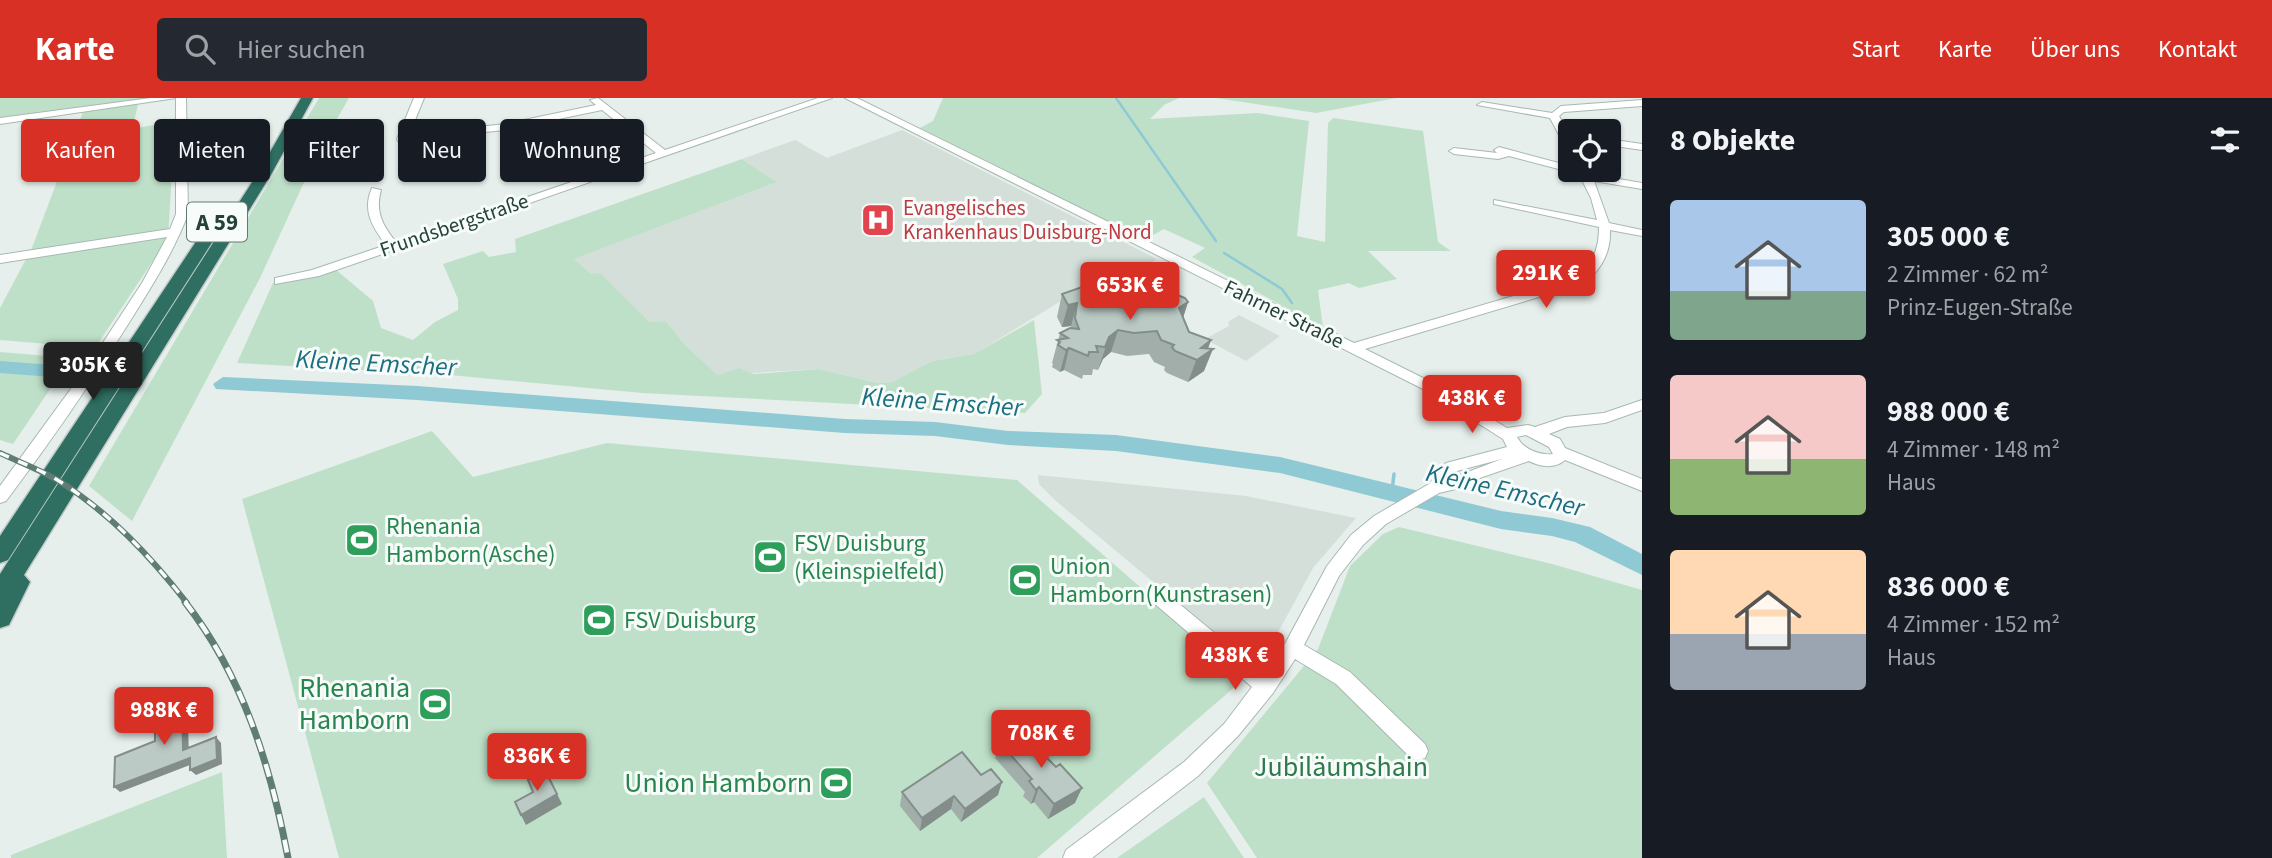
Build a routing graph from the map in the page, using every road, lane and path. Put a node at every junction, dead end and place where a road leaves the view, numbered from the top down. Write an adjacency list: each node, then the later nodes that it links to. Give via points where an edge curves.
1 (172, 98): 13 (street)
2 (181, 98): 26 (street, via 182,214)
3 (293, 98): 38 (highway, A 59)
4 (307, 98): 38 (highway, A 59, via 258,184)
5 (419, 98): 11 (street, via 402,139 515,125)
6 (593, 98): 11 (street)
7 (827, 98): 18 (street, Frundsbergstraße)
8 (850, 98): 31 (street, Fahrner Straße)
9 (1642, 103): 12 (street, via 1561,108)
10 (1482, 105): 12 (street)
11 (602, 107): 18 (street)
12 (1555, 117): 14 (street)
13 (0, 121)
14 (1558, 122)
15 (1621, 144): 16 (street)
16 (1642, 147)
17 (1454, 151): 19 (street, via 1498,156 1503,152)
18 (664, 155): 28 (street, Frundsbergstraße)
19 (1558, 166)
20 (1621, 181): 22 (street)
21 (1584, 182): 25 (street)
22 (1642, 186)
23 (376, 190): 28 (street, via 371,203 377,226)
24 (1498, 202): 25 (street)
25 (1605, 227): 27 (street); 31 (street, via 1601,259 1582,280)
26 (176, 232): 29 (street); 35 (street, via 89,376)
27 (1642, 233)
28 (393, 246): 30 (street, Frundsbergstraße)
29 (0, 259)
30 (279, 281)
31 (1353, 348): 33 (street, Fahrner Straße, via 1454,401)
32 (1642, 405): 34 (street)
33 (1516, 443): 34 (street); 34 (street, via 1542,461); 44 (street, via 1452,467 1435,488 1357,540 1333,571)
34 (1551, 446): 36 (street)
35 (8, 476): 37 (street)
36 (1642, 485)
37 (0, 497)
38 (36, 518): 39 (highway); 40 (highway, A 59); 42 (highway, A 59); 43 (highway)
39 (0, 545)
40 (0, 554)
41 (1154, 593): 45 (street)
42 (0, 594)
43 (0, 618)
44 (1293, 648): 45 (street); 46 (street, via 1343,678)
45 (1266, 687): 47 (street, via 1191,769)
46 (1418, 751)
47 (1074, 858)

